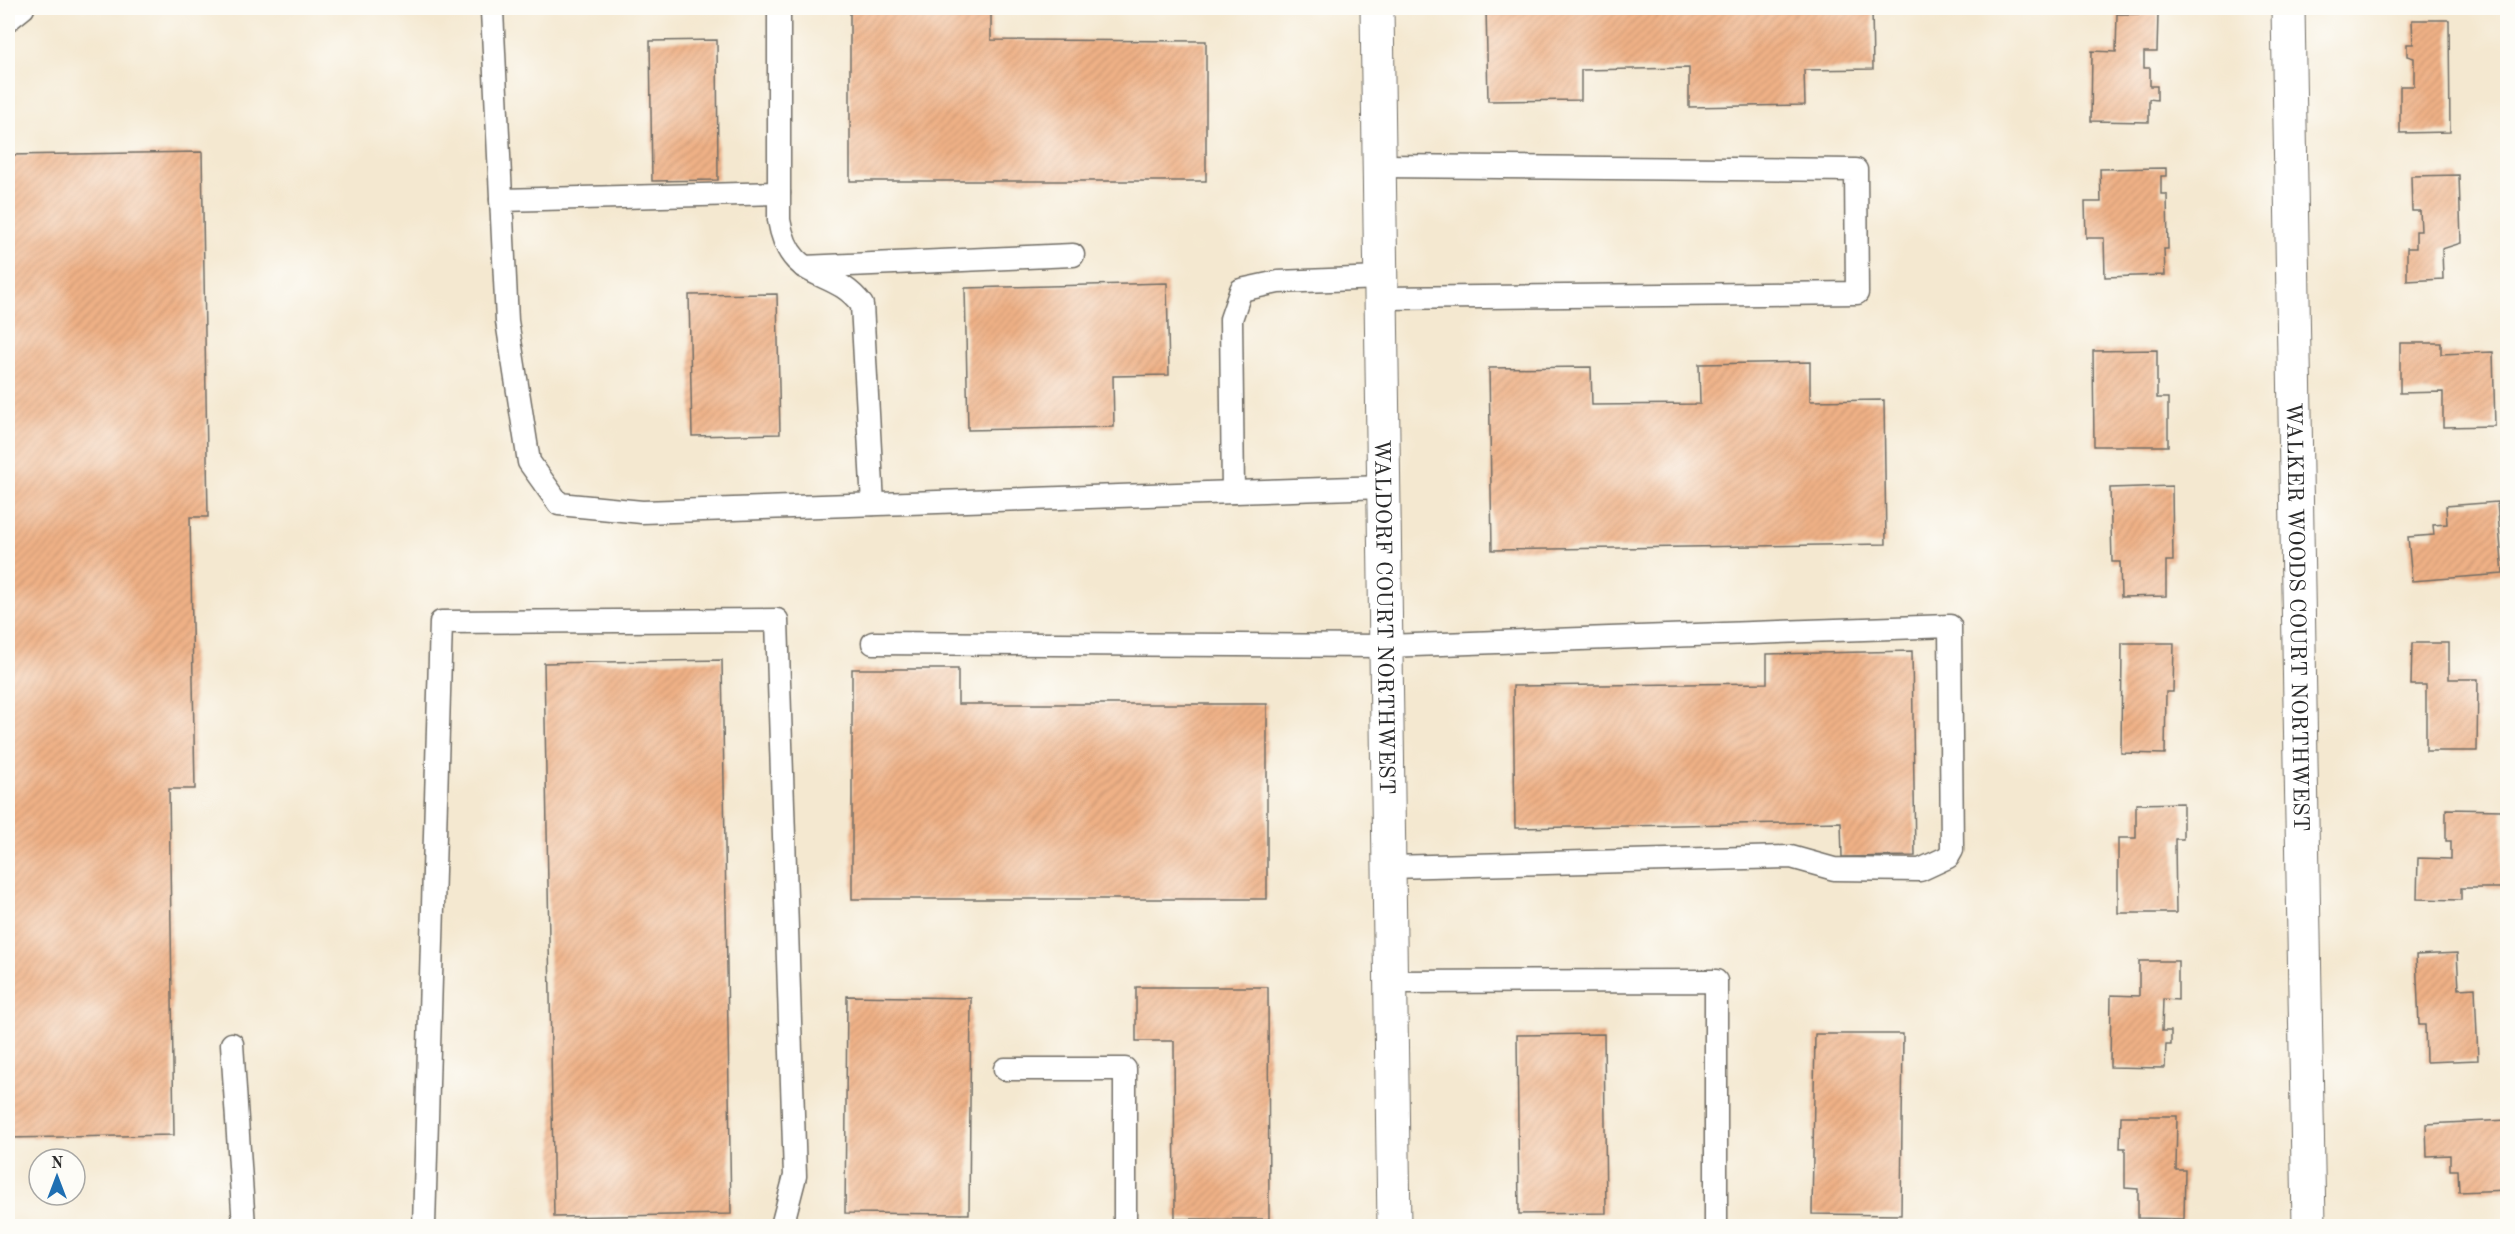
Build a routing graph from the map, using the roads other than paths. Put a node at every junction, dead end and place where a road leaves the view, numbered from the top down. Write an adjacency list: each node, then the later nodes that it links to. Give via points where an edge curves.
1 (22, 8): 6 (lane)
2 (494, 8): 9 (lane)
3 (779, 8): 8 (lane)
4 (1377, 8): 7 (street, WALDORF COURT NORTHWEST)
5 (2288, 8): 28 (street, WALKER WOODS COURT NORTHWEST)
6 (8, 20)
7 (1379, 166): 12 (street, WALDORF COURT NORTHWEST); 12 (lane, via 1856,170 1857,293)
8 (779, 193): 9 (lane); 11 (lane, via 783,240)
9 (501, 200): 15 (lane, via 507,321 530,462 559,504 642,512)
10 (1073, 255): 11 (lane)
11 (804, 267): 15 (lane, via 856,296 862,305)
12 (1381, 288): 13 (street, WALDORF COURT NORTHWEST); 14 (lane, via 1278,282 1241,290 1230,319)
13 (1384, 487): 14 (lane); 17 (street, WALDORF COURT NORTHWEST)
14 (1233, 492): 15 (lane)
15 (873, 504)
16 (873, 643): 17 (lane)
17 (1386, 646): 18 (street, WALDORF COURT NORTHWEST); 18 (lane, via 1950,626 1952,850 1948,857 1920,870 1834,869 1791,857)
18 (1389, 867): 19 (street, WALDORF COURT NORTHWEST)
19 (1391, 982): 26 (street, WALDORF COURT NORTHWEST); 27 (lane, via 1716,981)
20 (232, 1044): 22 (lane)
21 (1005, 1069): 25 (lane, via 1125,1069)
22 (244, 1227)
23 (424, 1227): 24 (lane, via 441,622 777,620 795,1176)
24 (782, 1227)
25 (1125, 1227)
26 (1394, 1227)
27 (1716, 1227)
28 (2309, 1227)

